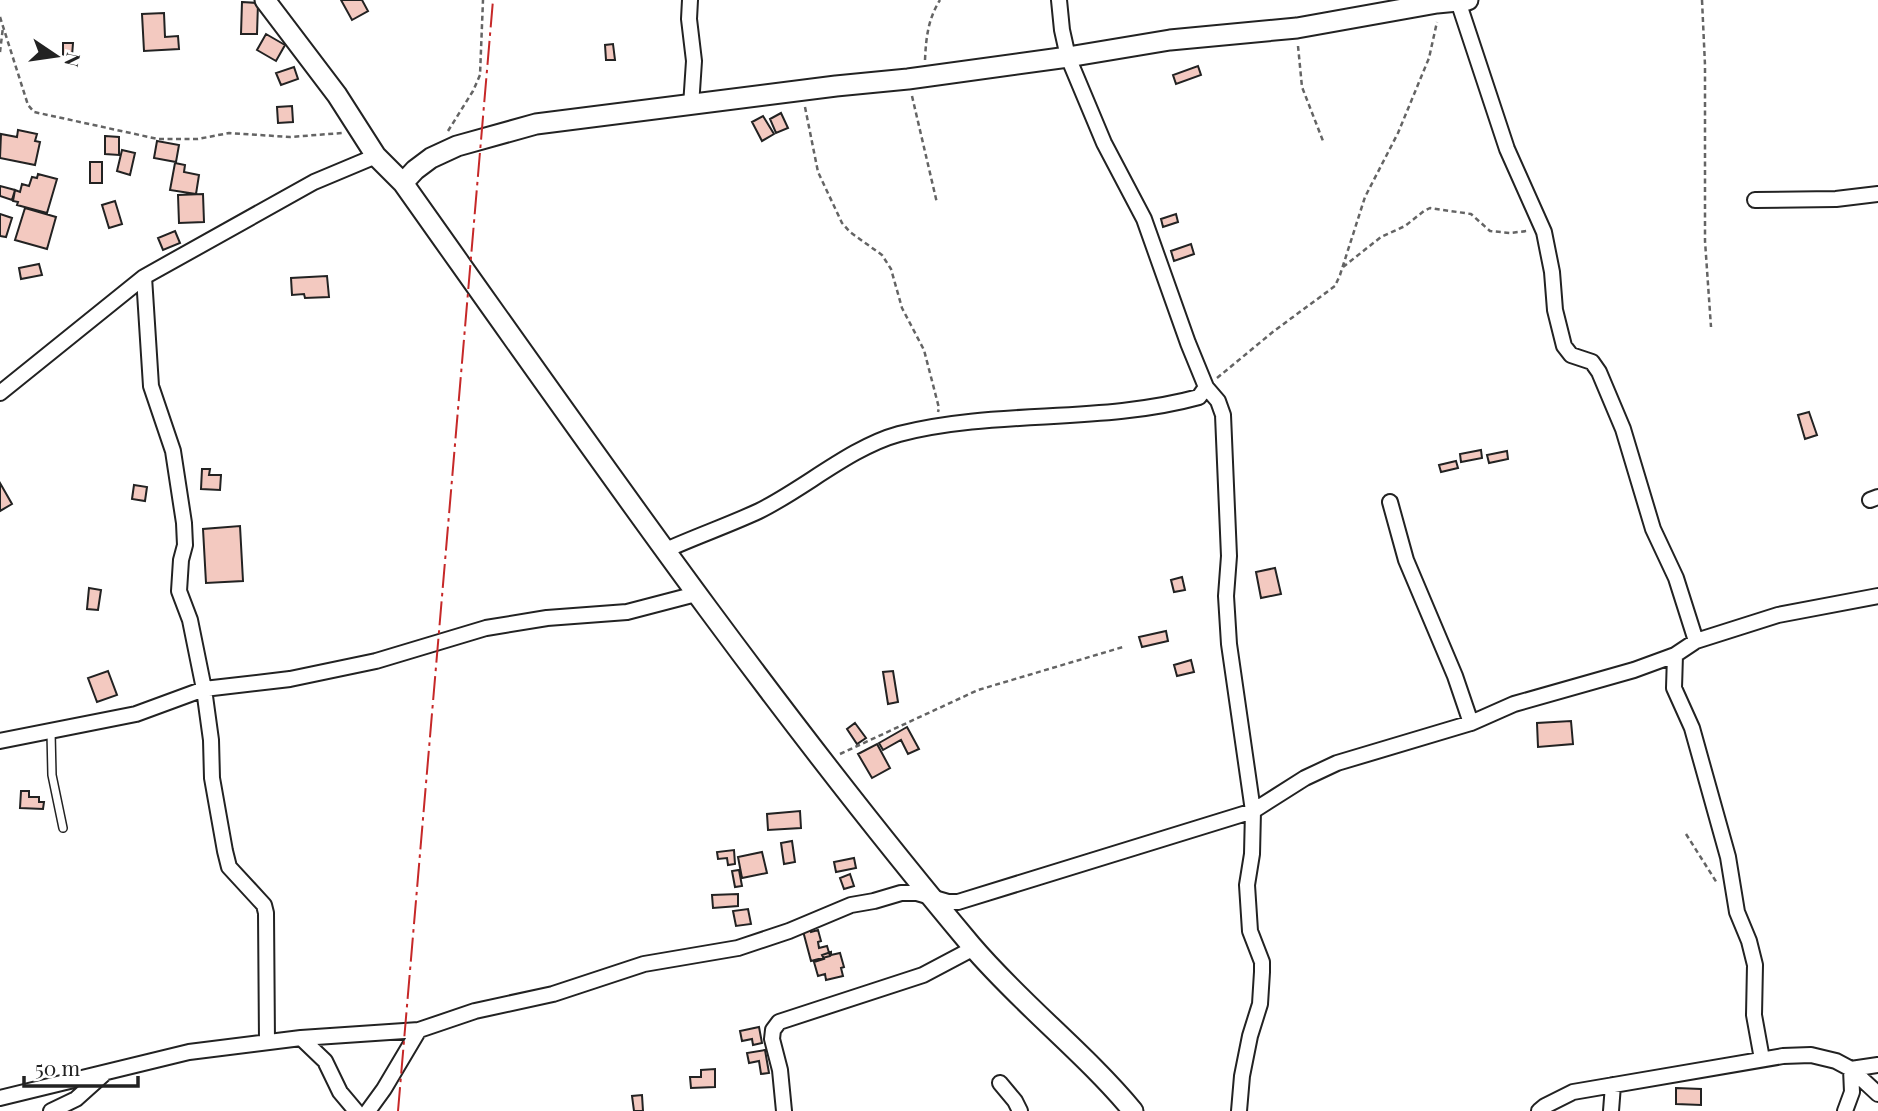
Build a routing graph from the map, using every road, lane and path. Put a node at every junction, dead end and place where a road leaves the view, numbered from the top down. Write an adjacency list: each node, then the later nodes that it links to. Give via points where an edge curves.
1 (265, 0): 17 (street, via 337,95)
2 (483, 0): 20 (path, via 480,75)
3 (690, 0): 16 (street)
4 (940, 0): 14 (path, via 932,12)
5 (1059, 0): 13 (street)
6 (1702, 0): 28 (path, via 1705,241)
7 (1463, 1): 8 (street); 25 (street, via 1507,149)
8 (1437, 3): 11 (street); 26 (path, via 1429,58 1365,197)
9 (0, 17): 10 (path)
10 (4, 24): 12 (path); 17 (path, via 16,72 34,112 158,139 229,133 290,137)
11 (1297, 28): 13 (street, via 1170,40); 18 (path, via 1302,87)
12 (0, 52)
13 (1068, 57): 14 (street); 29 (street, via 1104,143 1144,219)
14 (916, 78): 15 (street); 24 (path)
15 (802, 90): 16 (street); 31 (path, via 818,173 842,223 882,255 891,269 902,308 924,349 939,408)
16 (691, 106): 20 (street, via 536,124)
17 (359, 133): 19 (street)
18 (1323, 141)
19 (376, 156): 21 (street); 27 (street, via 314,181)
20 (431, 158): 21 (street)
21 (403, 183): 33 (street)
22 (1878, 194): 23 (street)
23 (1755, 200)
24 (937, 203)
25 (1544, 232): 26 (path, via 1490,231 1471,214 1430,208); 36 (street, via 1564,346 1570,355 1592,362 1599,372)
26 (1342, 267): 29 (path, via 1335,285 1324,295)
27 (144, 277): 30 (street); 39 (street, via 151,386 173,451 184,523 186,545 179,591)
28 (1712, 327)
29 (1206, 387): 31 (street, via 1199,397 1149,407); 44 (street, via 1223,415 1229,644)
30 (0, 393)
31 (935, 426): 33 (street, via 872,444 759,511)
32 (1390, 502): 40 (street, via 1406,560)
33 (666, 550): 34 (street)
34 (696, 594): 39 (street, via 627,612 486,628 316,675); 43 (street)
35 (1878, 596): 36 (street, via 1778,615)
36 (1696, 641): 38 (street)
37 (1123, 647): 43 (path, via 978,690)
38 (1675, 655): 40 (street, via 1514,704); 53 (street, via 1674,688 1692,728 1728,857 1737,912 1755,965 1754,1015)
39 (204, 689): 41 (street, via 136,714); 52 (street, via 212,778 229,867 264,905)
40 (1471, 723): 44 (street, via 1336,763)
41 (51, 733): 42 (street); 45 (lane, via 52,775)
42 (0, 741)
43 (824, 762): 48 (street)
44 (1252, 811): 48 (street, via 958,902); 67 (street, via 1250,931 1262,962 1262,979)
45 (63, 828)
46 (1686, 834): 47 (path)
47 (1722, 889)
48 (934, 898): 49 (street); 50 (street, via 901,893 851,905 738,948 644,964)
49 (974, 947): 64 (street, via 923,975 779,1022 772,1039); 66 (street)
50 (419, 1030): 51 (street); 63 (street)
51 (301, 1038): 52 (street); 62 (street, via 325,1061 340,1092)
52 (267, 1042): 56 (street, via 189,1052)
53 (1762, 1059): 55 (street, via 1811,1055); 58 (street)
54 (1878, 1065): 55 (street)
55 (1851, 1069): 59 (street); 70 (street, via 1852,1092)
56 (106, 1072): 60 (street); 61 (street, via 84,1094)
57 (1000, 1083): 65 (street)
58 (1613, 1085): 68 (street, via 1573,1092); 69 (street)
59 (1878, 1094)
60 (0, 1098)
61 (51, 1111)
62 (356, 1111)
63 (368, 1111)
64 (784, 1111)
65 (1020, 1111)
66 (1133, 1111)
67 (1239, 1111)
68 (1539, 1111)
69 (1611, 1111)
70 (1845, 1111)

